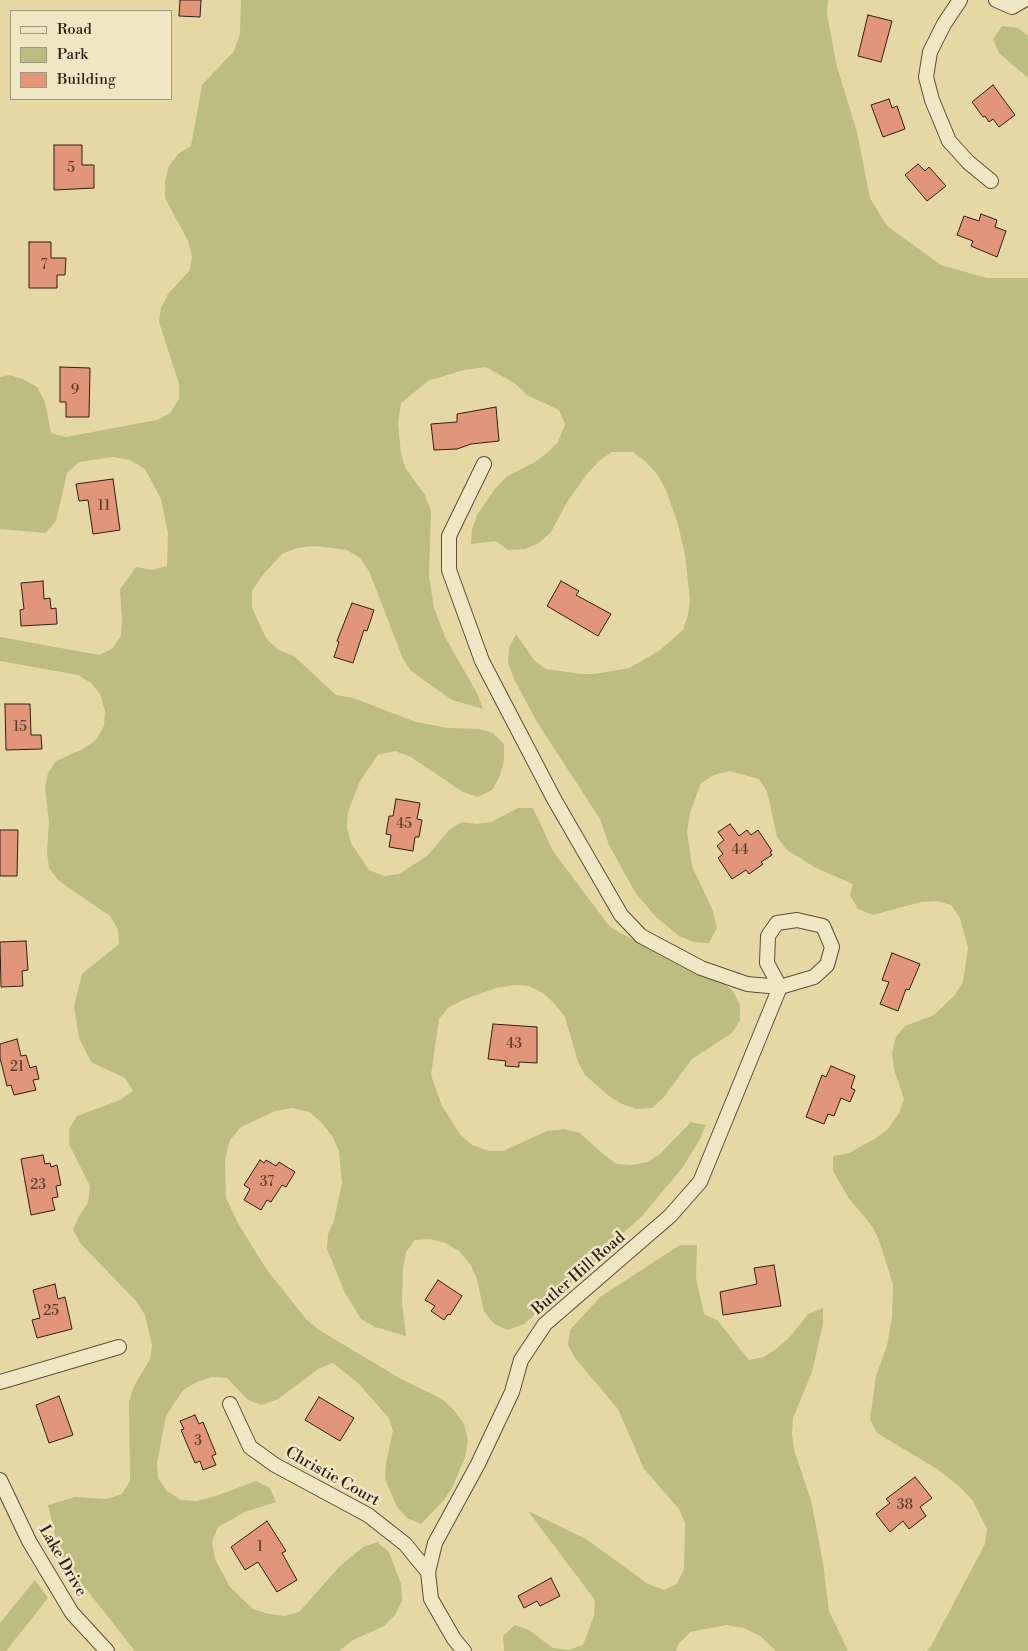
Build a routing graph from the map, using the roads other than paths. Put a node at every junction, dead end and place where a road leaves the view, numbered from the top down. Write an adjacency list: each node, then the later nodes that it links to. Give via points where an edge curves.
1 (960, 0): 4 (street, via 930,52 926,77 949,141)
2 (996, 0): 3 (street, via 1012,7)
3 (1024, 0)
4 (991, 181)
5 (484, 464): 6 (street, via 449,536 450,570 482,661 554,799 621,915 641,936 701,968 747,984)
6 (780, 988): 6 (street, via 814,977 827,965 832,947 823,926 797,920 777,923 768,936 767,963); 11 (street, Butler Hill Road, via 700,1182 670,1216 582,1291 537,1336 521,1360 512,1392 435,1543)
7 (119, 1347): 8 (street)
8 (0, 1382)
9 (230, 1404): 11 (street, Christie Court, via 250,1446 275,1466 368,1515 405,1544)
10 (0, 1480): 12 (street, Lake Drive, via 28,1541 72,1613)
11 (428, 1572): 13 (street, Butler Hill Road, via 431,1599)
12 (107, 1651)
13 (464, 1651)

